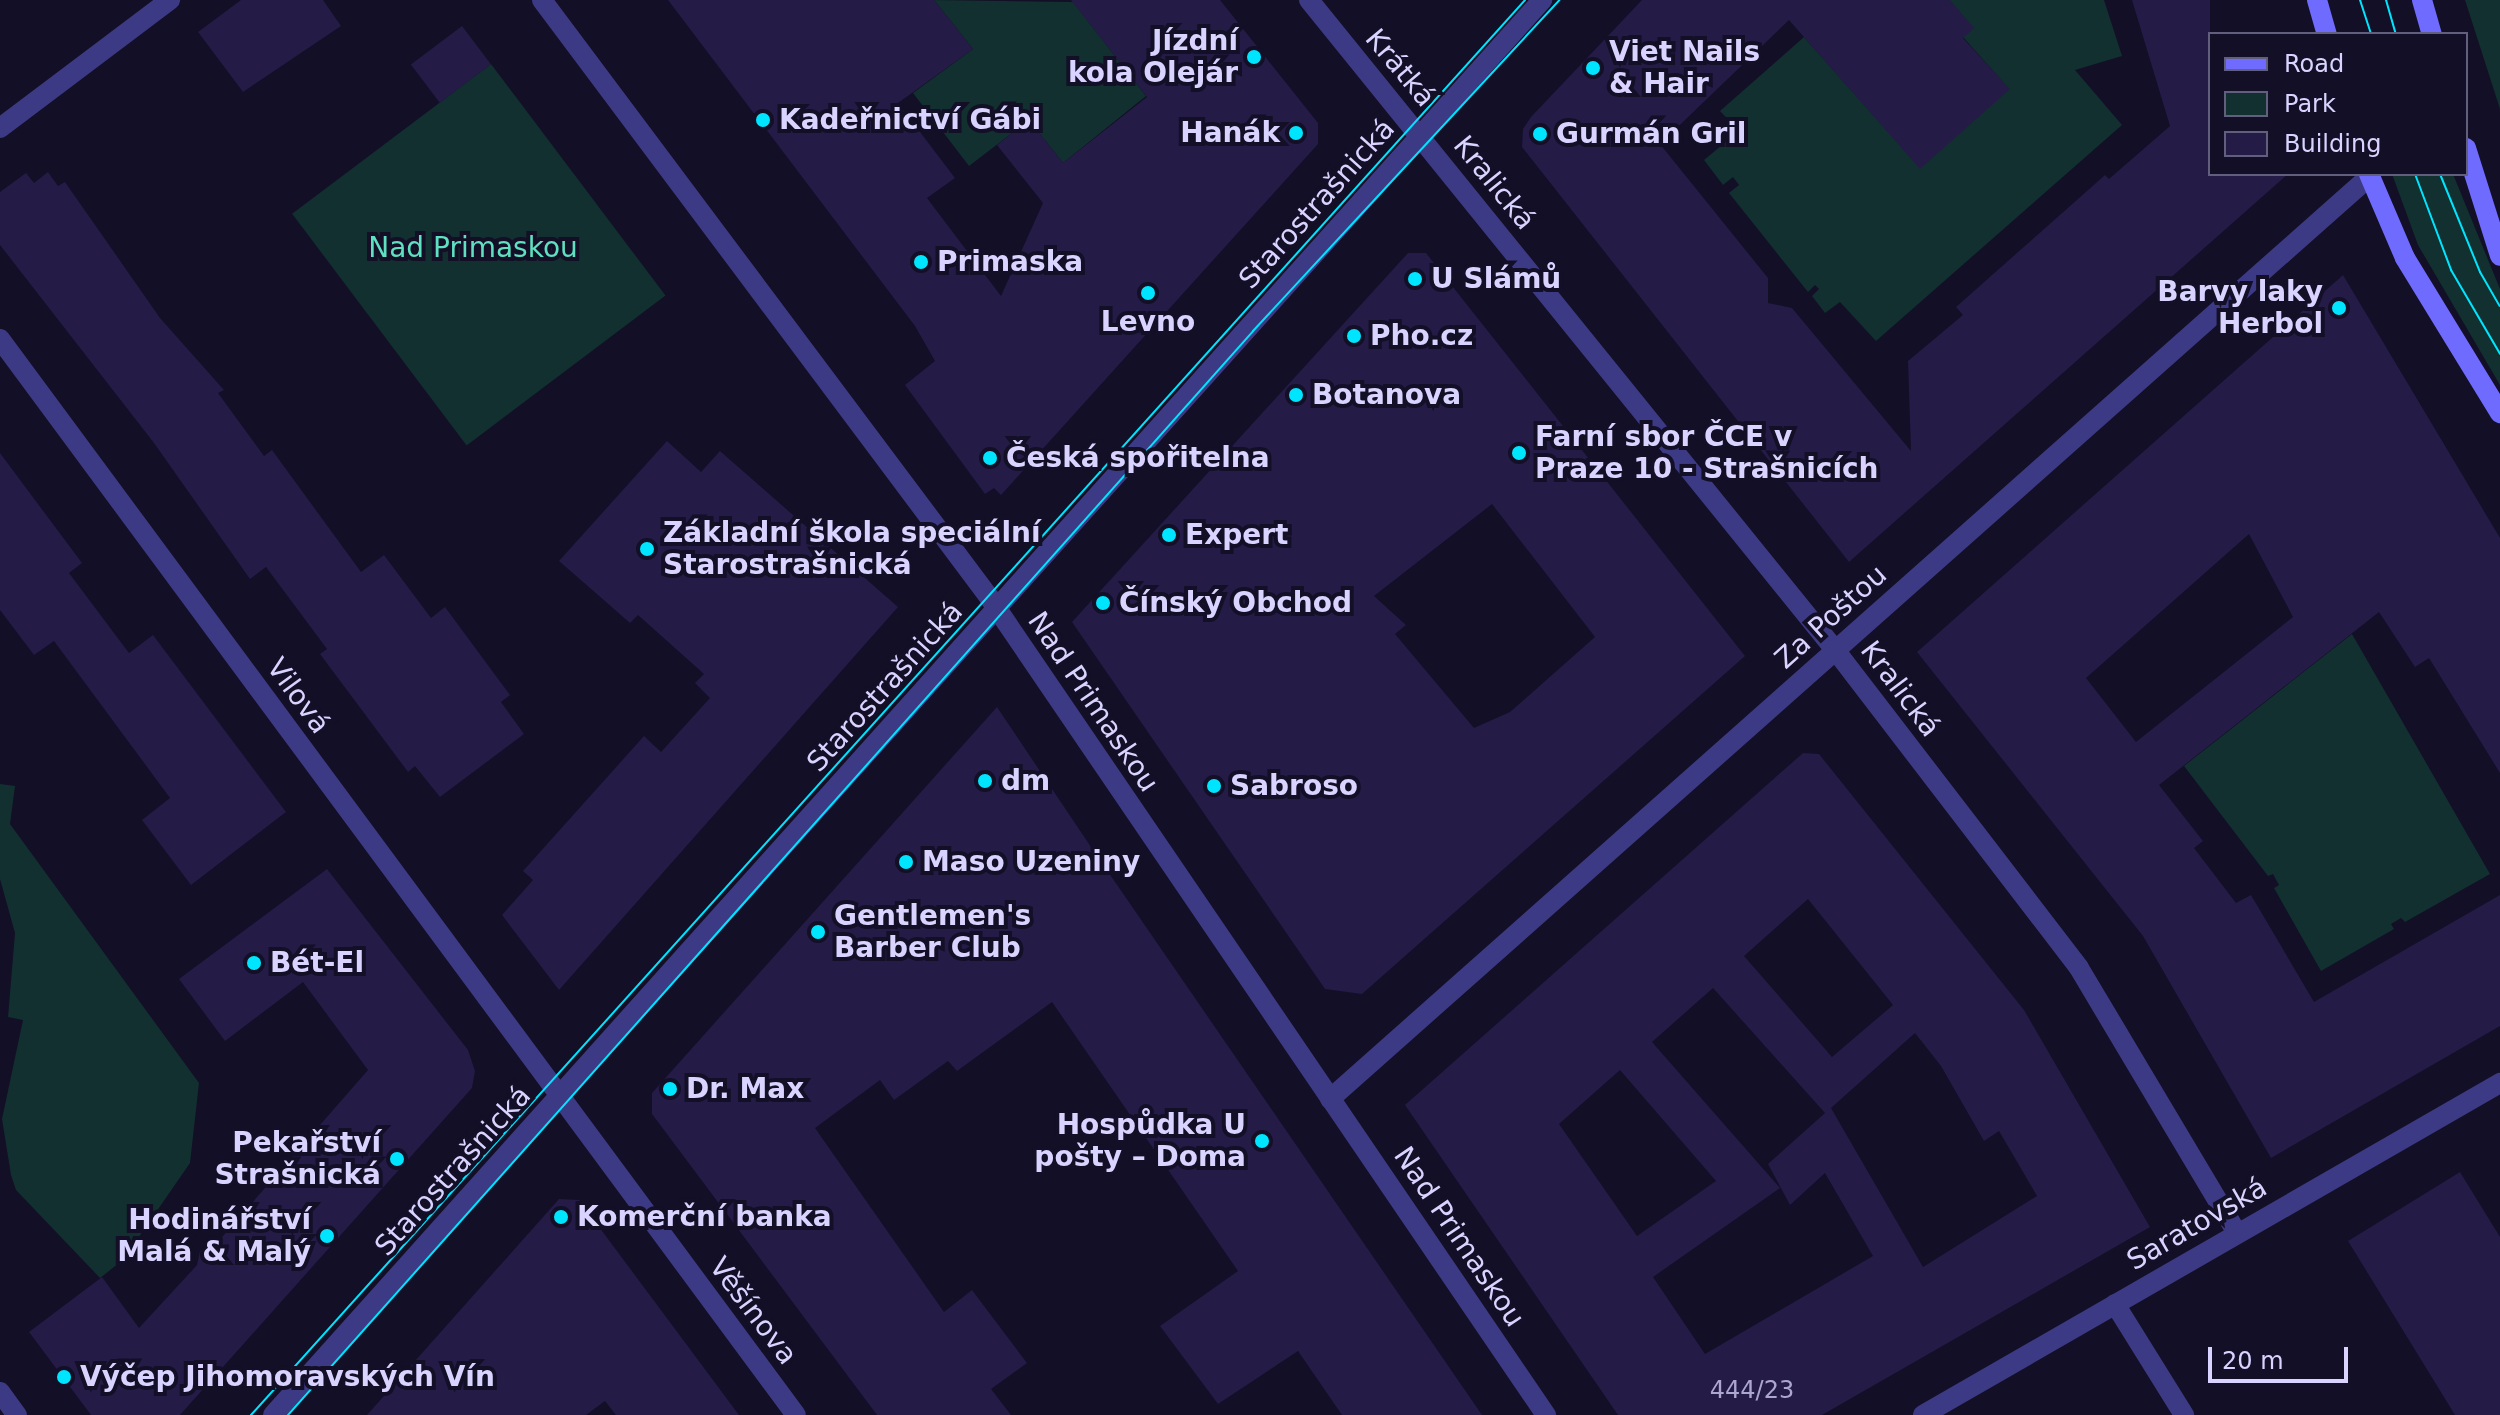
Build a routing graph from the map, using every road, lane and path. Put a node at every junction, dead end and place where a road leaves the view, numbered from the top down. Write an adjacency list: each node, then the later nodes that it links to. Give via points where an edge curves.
1 (170, 0): 9 (street)
2 (542, 0): 17 (street, Nad Primaskou)
3 (1309, 0): 10 (street, Krátká)
4 (1542, 0): 10 (street, Starostrašnická)
5 (2317, 0): 7 (main road)
6 (2422, 2): 8 (main road)
7 (2326, 32)
8 (2431, 32)
9 (0, 128)
10 (1418, 133): 17 (street, Starostrašnická); 18 (street, Kralická)
11 (2468, 154): 14 (main road)
12 (2369, 176): 18 (street, Za Poštou)
13 (2370, 176): 16 (main road, via 2405,258)
14 (2500, 256)
15 (0, 339): 20 (street, Vilová)
16 (2500, 413)
17 (995, 605): 20 (street, Starostrašnická); 21 (street, Nad Primaskou)
18 (1836, 651): 21 (street, Za Poštou); 22 (street, Kralická, via 2079,968)
19 (2500, 1083): 22 (street, Saratovská)
20 (554, 1091): 26 (street, Starostrašnická); 27 (street, Věšínova)
21 (1330, 1099): 28 (street, Nad Primaskou)
22 (2237, 1233): 23 (street, Saratovská)
23 (2115, 1304): 29 (street, Saratovská); 30 (street)
24 (0, 1392): 25 (street)
25 (17, 1415)
26 (273, 1415)
27 (796, 1415)
28 (1546, 1415)
29 (1923, 1415)
30 (2184, 1415)

